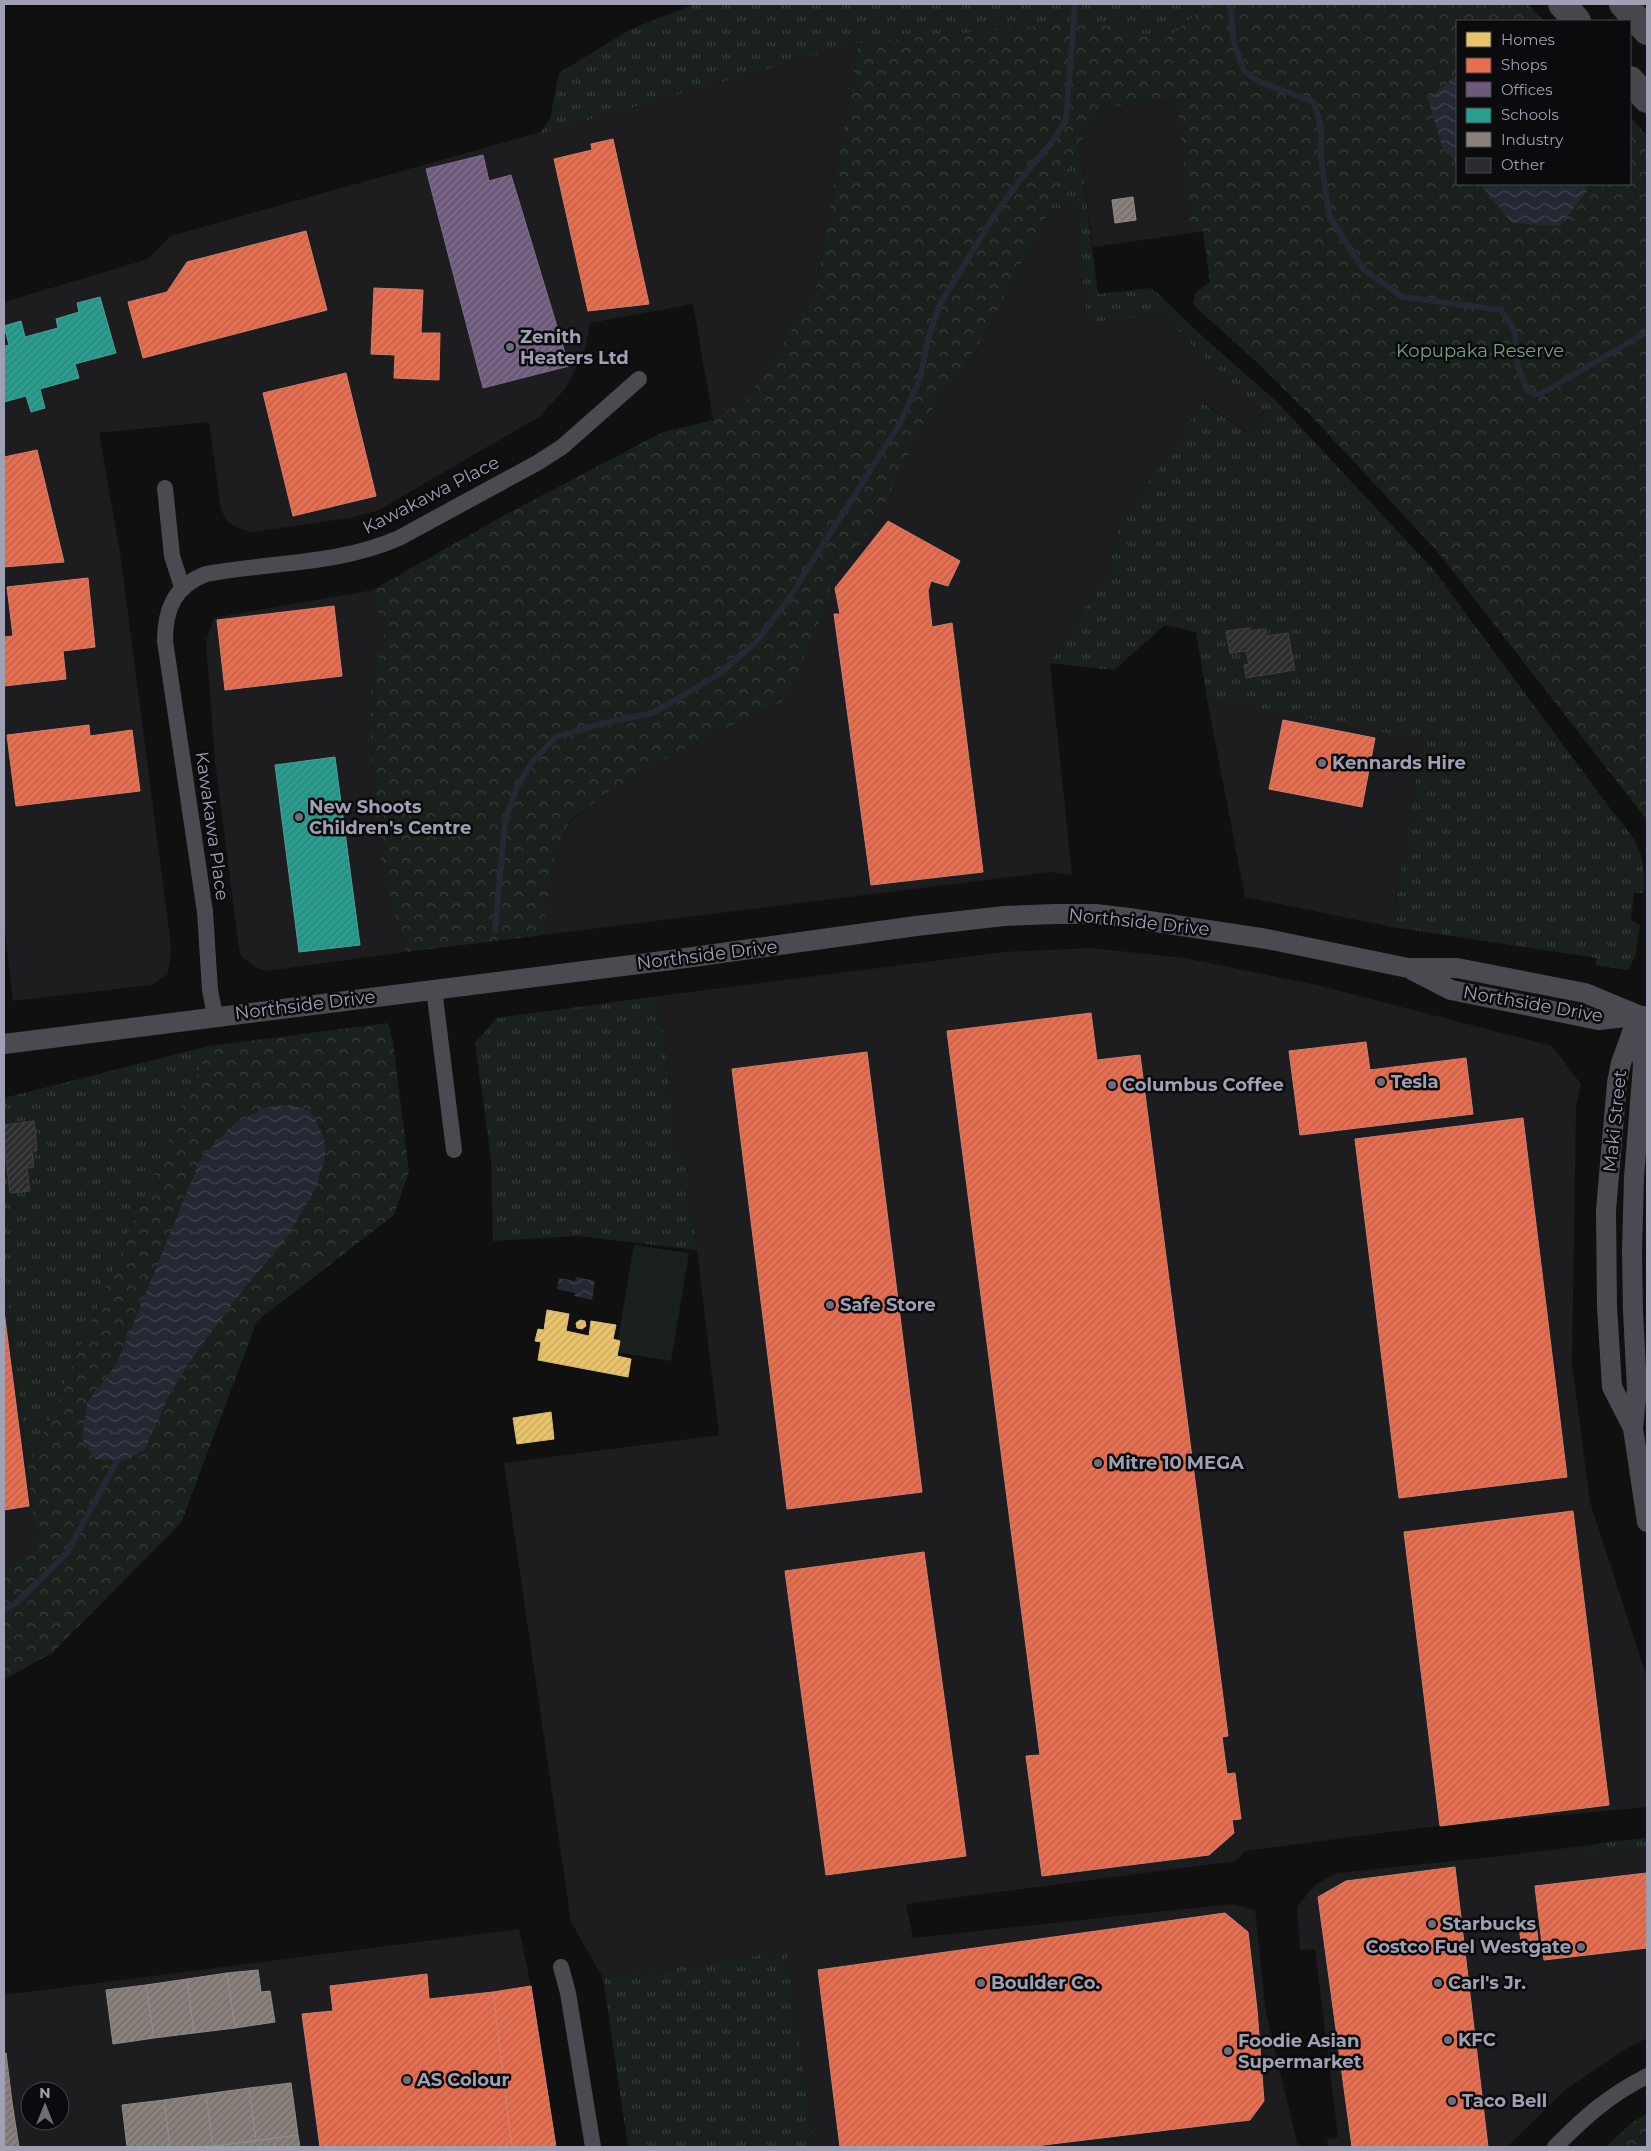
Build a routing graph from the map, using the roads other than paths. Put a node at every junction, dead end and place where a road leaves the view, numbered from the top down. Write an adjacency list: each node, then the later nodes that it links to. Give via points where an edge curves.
1 (1562, 4): 3 (highway)
2 (1623, 4): 4 (highway)
3 (1576, 20)
4 (1647, 31)
5 (1631, 81): 6 (highway)
6 (1647, 99)
7 (640, 379): 9 (street, Kawakawa Place, via 562,447 377,548 348,555 206,574)
8 (165, 488): 9 (street, via 172,556)
9 (182, 587): 11 (street, Kawakawa Place, via 167,614 165,641 205,912)
10 (434, 989): 11 (street, Northside Drive); 12 (street, Northside Drive, via 1004,916 1095,914 1267,939 1408,968 1457,968 1585,993); 14 (street)
11 (215, 1016): 13 (street, Northside Drive)
12 (1642, 1016): 15 (street, Maki Street, via 1644,1066 1632,1233 1638,1390); 15 (street, Maki Street, via 1621,1063 1617,1083 1606,1210 1612,1387)
13 (4, 1044)
14 (454, 1150)
15 (1633, 1428): 16 (street, Maki Street)
16 (1647, 1522)
17 (561, 1967): 19 (street)
18 (1647, 2076): 20 (street, via 1591,2112)
19 (593, 2147)
20 (1555, 2147)

